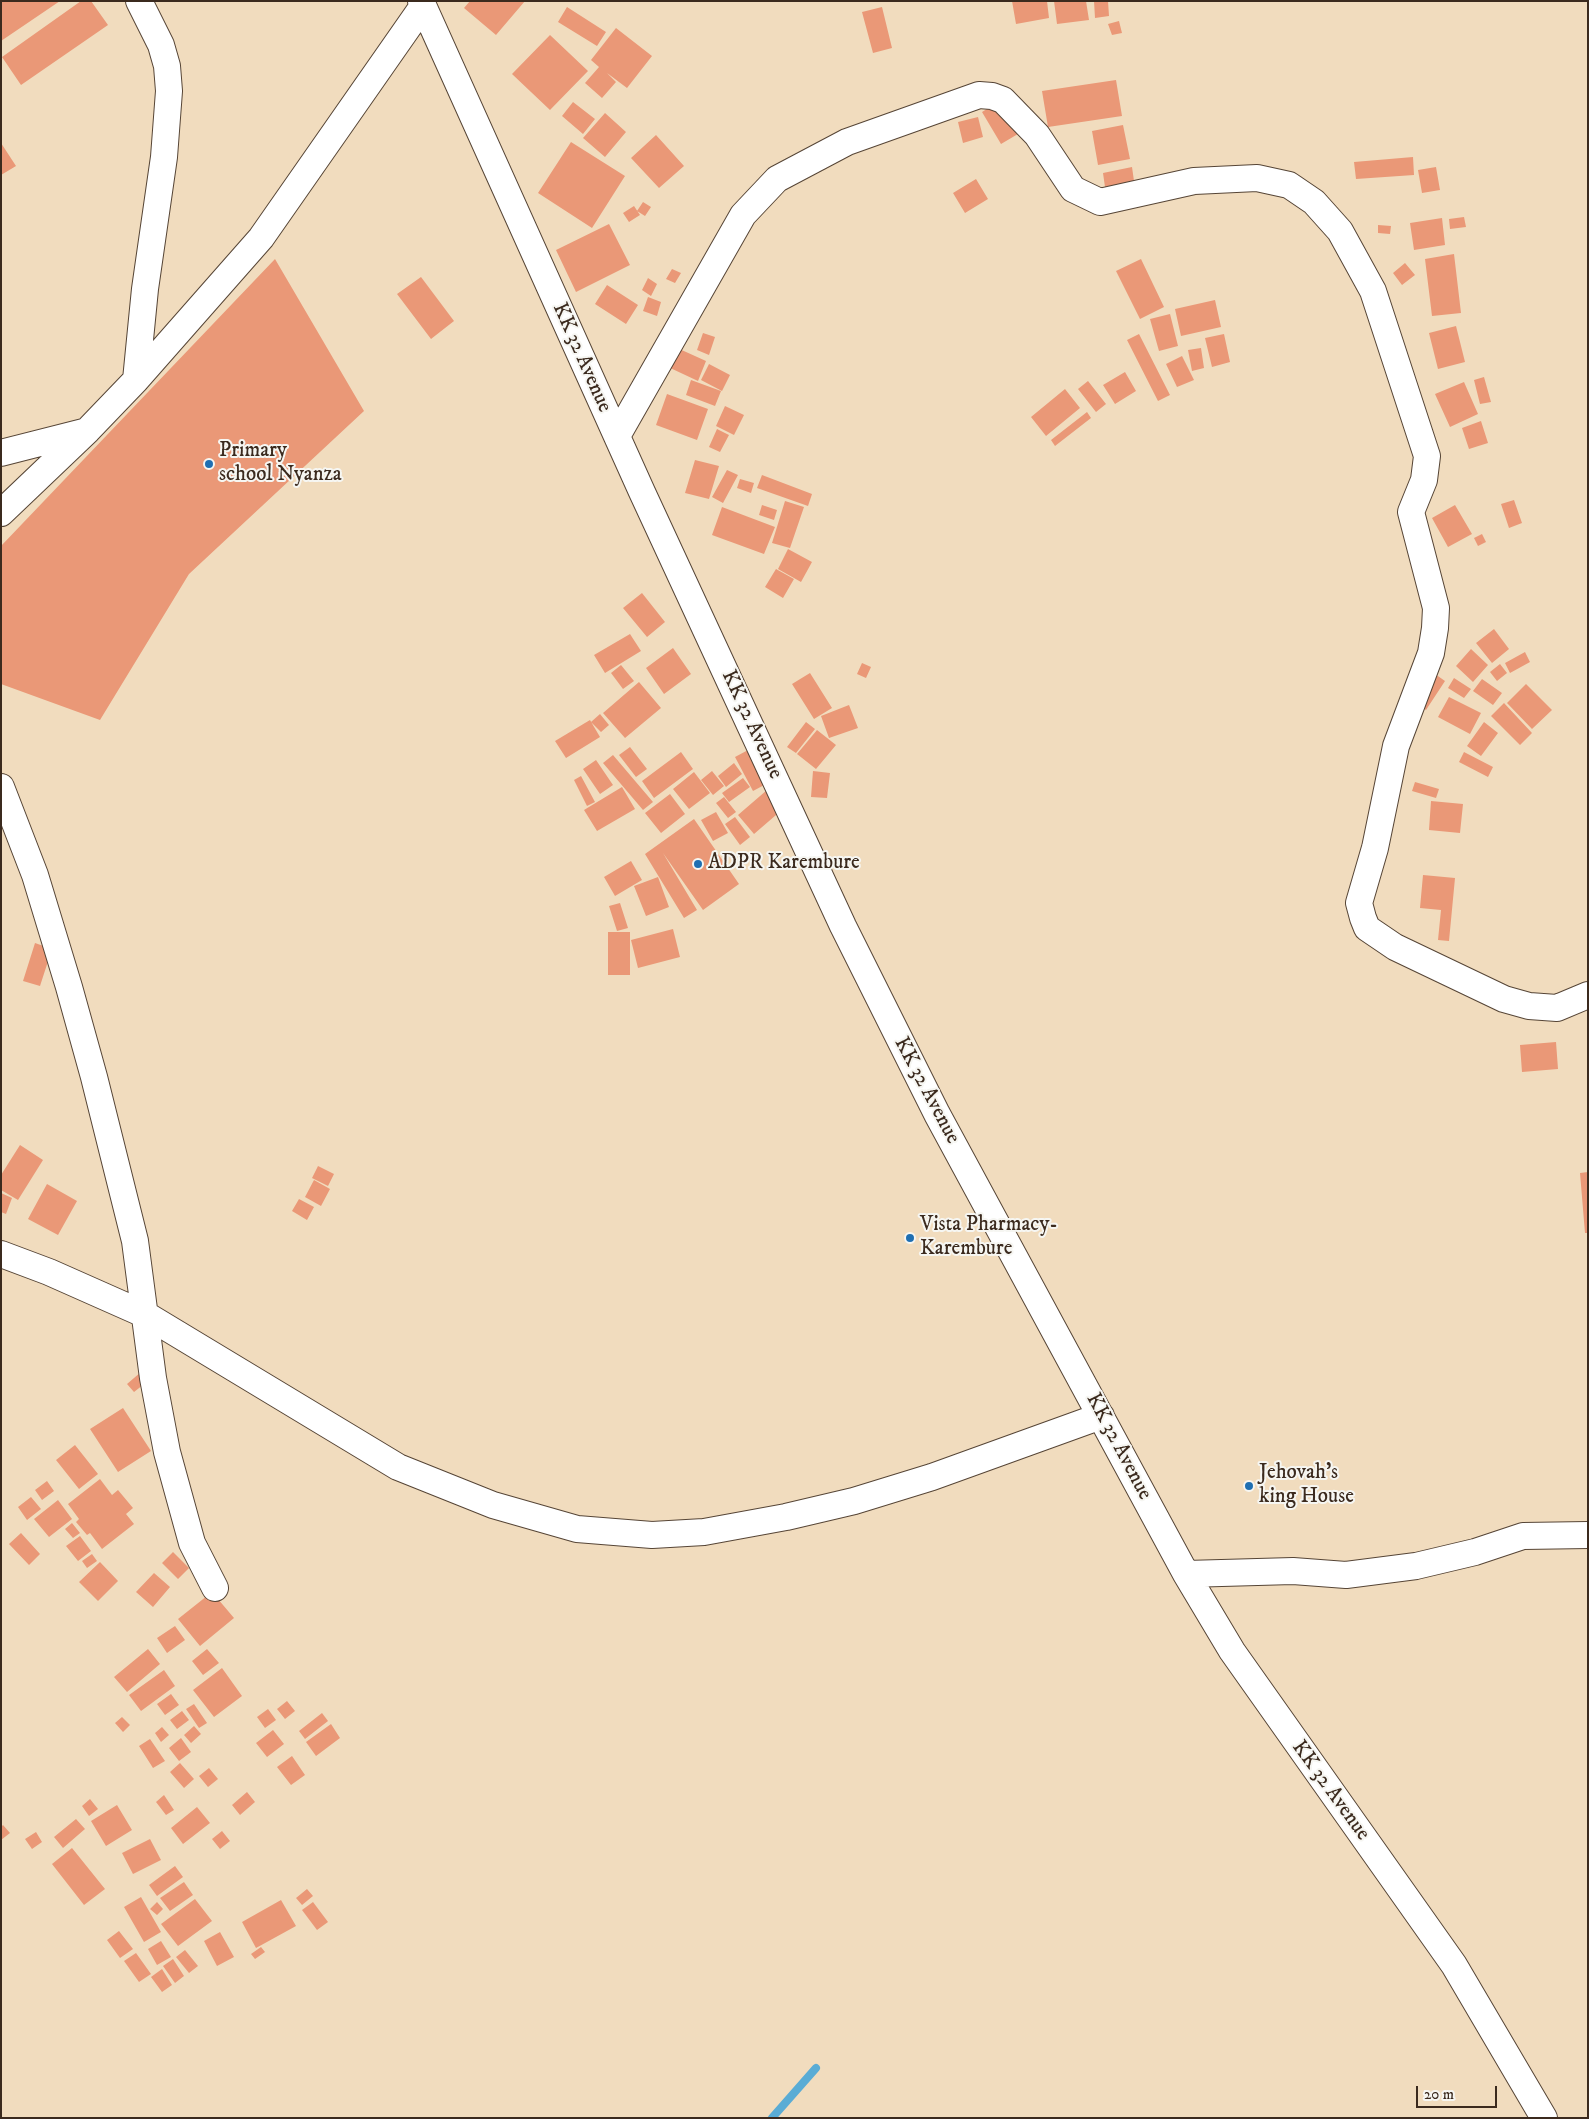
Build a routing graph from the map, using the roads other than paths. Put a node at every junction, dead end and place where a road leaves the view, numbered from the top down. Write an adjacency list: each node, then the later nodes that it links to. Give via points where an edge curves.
1 (139, 1): 3 (street, via 161,45 169,91 164,157)
2 (422, 4): 3 (street, via 261,238); 5 (street, KK 32 Avenue)
3 (136, 380): 4 (street)
4 (87, 431): 6 (street); 7 (street)
5 (617, 436): 9 (street, via 742,215 777,178 847,142 980,95 992,96 1003,100 1037,135 1073,189 1100,202 1194,181 1257,178 1289,185 1314,202 1340,231 1372,291 1427,456 1424,480 1411,512 1436,608 1435,628 1431,653 1396,746 1375,848 1359,903 1363,918 1368,928 1394,947 1504,999 1529,1006 1557,1008); 12 (street, KK 32 Avenue, via 896,1036)
6 (1, 453)
7 (1, 513)
8 (1, 787): 11 (street, via 35,875 69,987 135,1241)
9 (1588, 995)
10 (1, 1254): 11 (street)
11 (146, 1315): 12 (street, via 398,1467 493,1506 578,1529 652,1535 704,1532 786,1517 854,1501 932,1477); 15 (street, via 153,1378 170,1461 192,1544)
12 (1101, 1416): 14 (street, KK 32 Avenue)
13 (1588, 1536): 14 (street, via 1523,1536 1416,1566 1346,1575 1293,1571)
14 (1186, 1574): 16 (street, KK 32 Avenue, via 1232,1651 1454,1965)
15 (215, 1588)
16 (1544, 2118)

